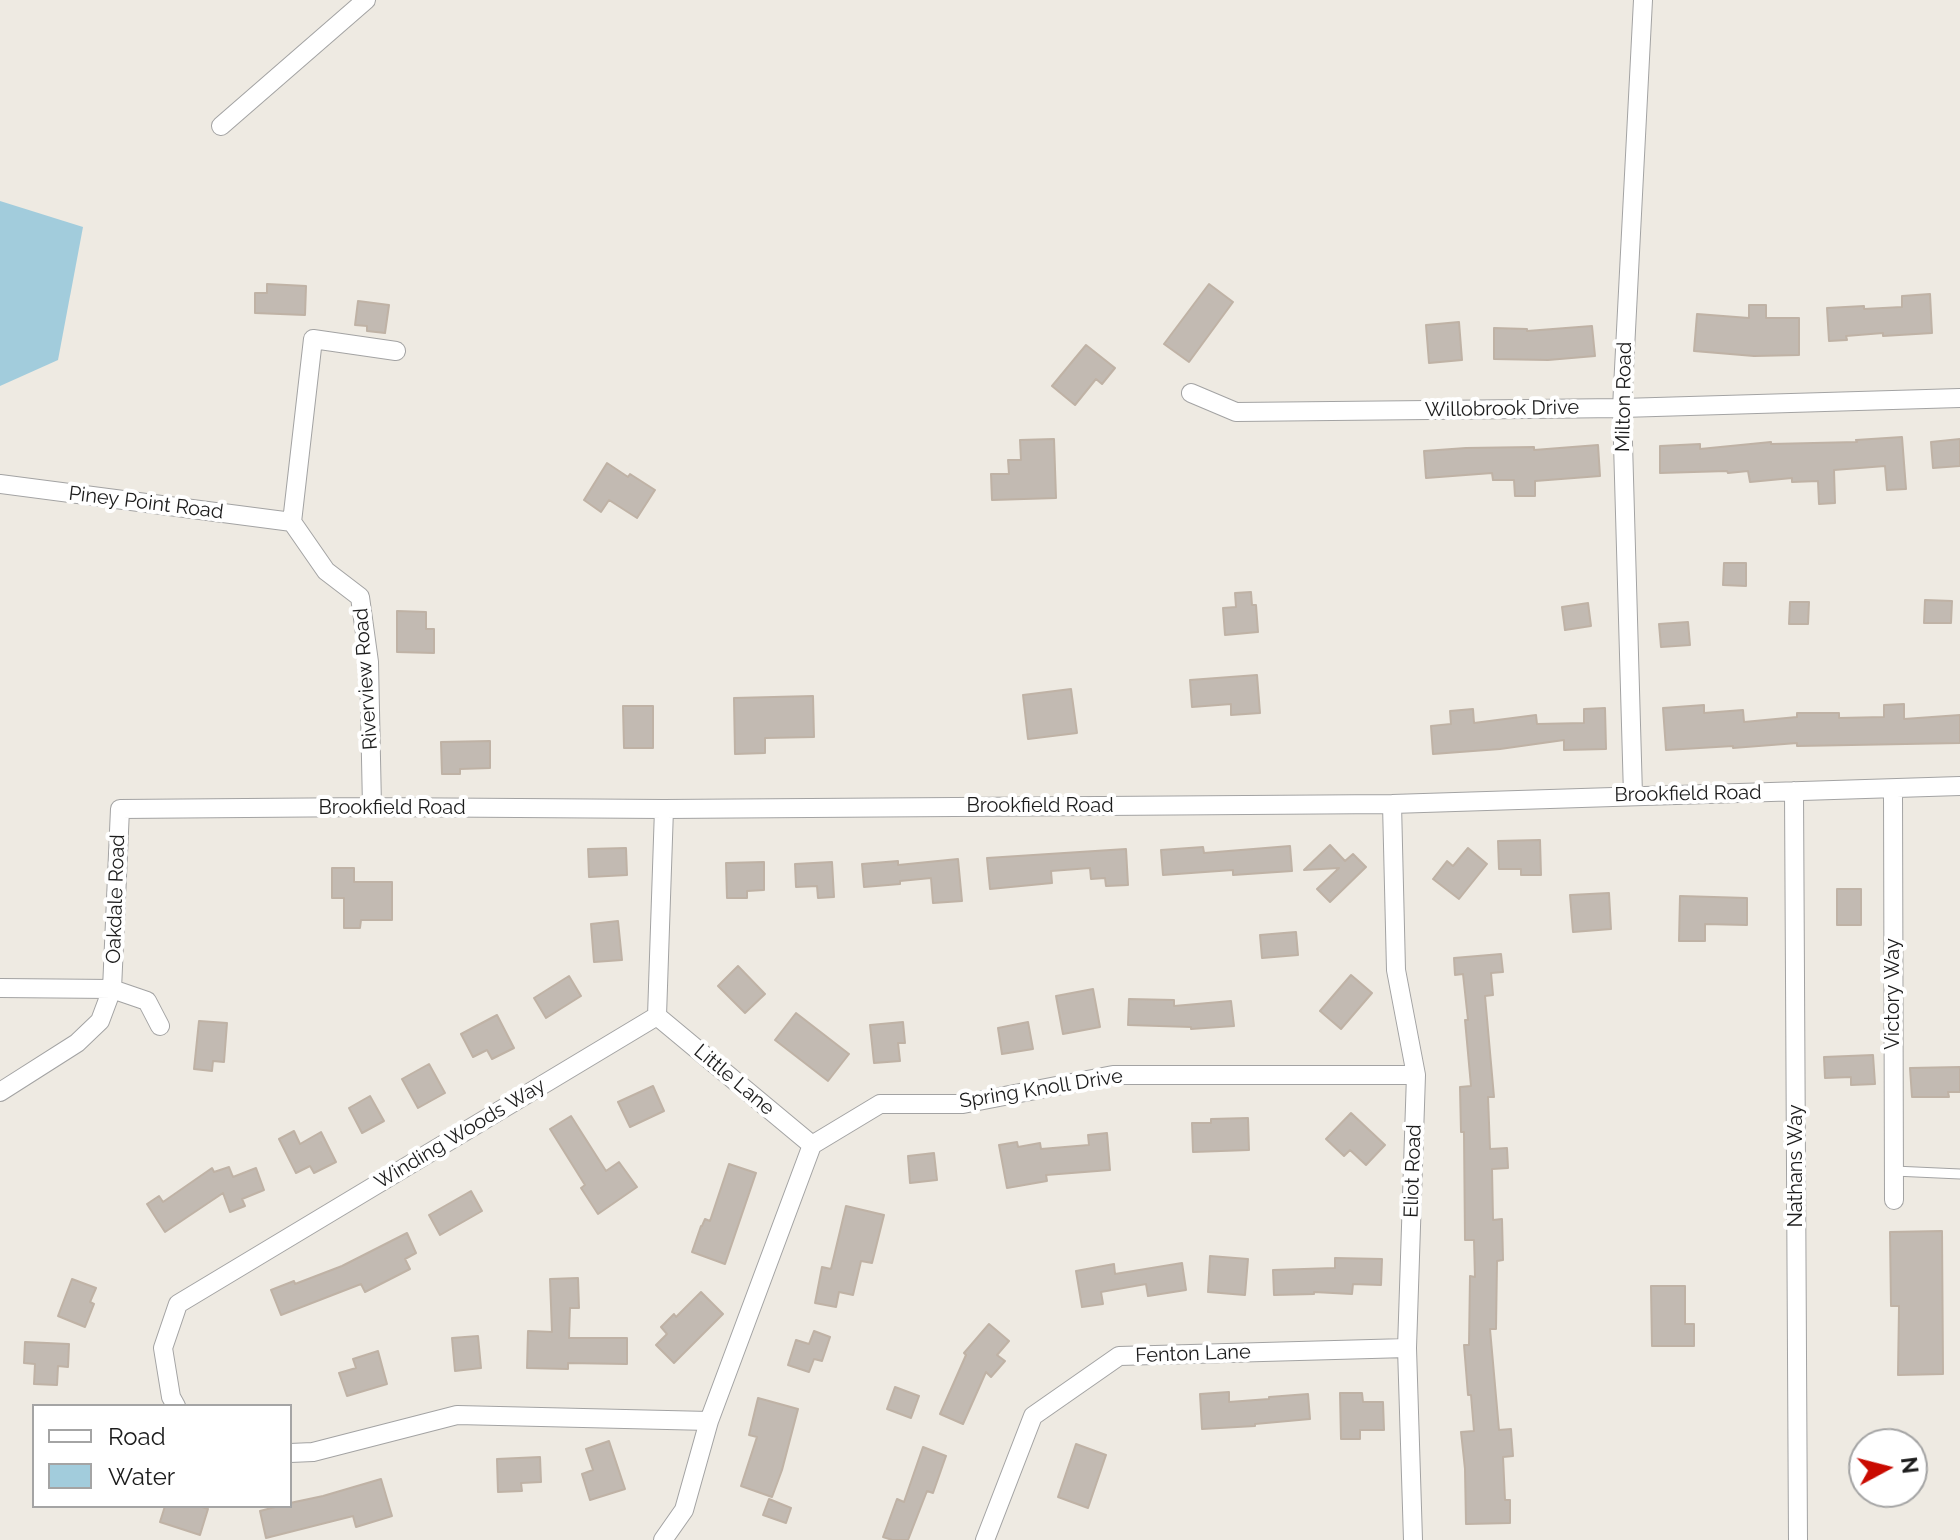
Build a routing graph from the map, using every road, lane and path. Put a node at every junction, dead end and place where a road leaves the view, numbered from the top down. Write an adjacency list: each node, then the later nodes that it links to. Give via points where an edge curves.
1 (366, 0): 3 (street)
2 (1643, 0): 7 (street, Milton Road)
3 (221, 126)
4 (396, 351): 9 (street, via 313,339)
5 (1191, 393): 7 (street, Willobrook Drive, via 1236,412)
6 (1960, 398): 7 (street, Willobrook Drive)
7 (1622, 408): 13 (street, Milton Road)
8 (0, 484): 9 (street, Piney Point Road)
9 (292, 522): 15 (street, Riverview Road, via 326,571 360,597 369,662)
10 (1960, 786): 11 (street, Brookfield Road)
11 (1893, 789): 12 (street, Brookfield Road); 25 (street, Victory Way)
12 (1794, 791): 13 (street, Brookfield Road); 35 (street, Nathans Way)
13 (1633, 795): 14 (street, Brookfield Road)
14 (1392, 804): 17 (street, Brookfield Road); 22 (street, Eliot Road, via 1396,970)
15 (372, 807): 16 (street, Brookfield Road); 17 (street, Brookfield Road)
16 (120, 809): 19 (street, Oakdale Road)
17 (664, 809): 20 (street)
18 (0, 988): 19 (street)
19 (112, 989): 21 (street, via 147,1001); 23 (street, via 100,1021 77,1043)
20 (657, 1016): 24 (street, Little Lane); 29 (street, Winding Woods Way, via 178,1304 163,1348)
21 (160, 1026)
22 (1416, 1075): 24 (street, Spring Knoll Drive, via 1113,1075 963,1104 880,1104); 28 (street, Eliot Road)
23 (0, 1092)
24 (812, 1145): 30 (street)
25 (1894, 1171): 26 (lane); 27 (street, Victory Way)
26 (1960, 1174)
27 (1894, 1200)
28 (1407, 1348): 33 (street, Fenton Lane, via 1119,1356 1033,1416); 34 (street, Eliot Road)
29 (175, 1404)
30 (709, 1421): 31 (street, via 457,1415); 32 (street, via 684,1510)
31 (292, 1453)
32 (663, 1540)
33 (985, 1540)
34 (1413, 1540)
35 (1798, 1540)

